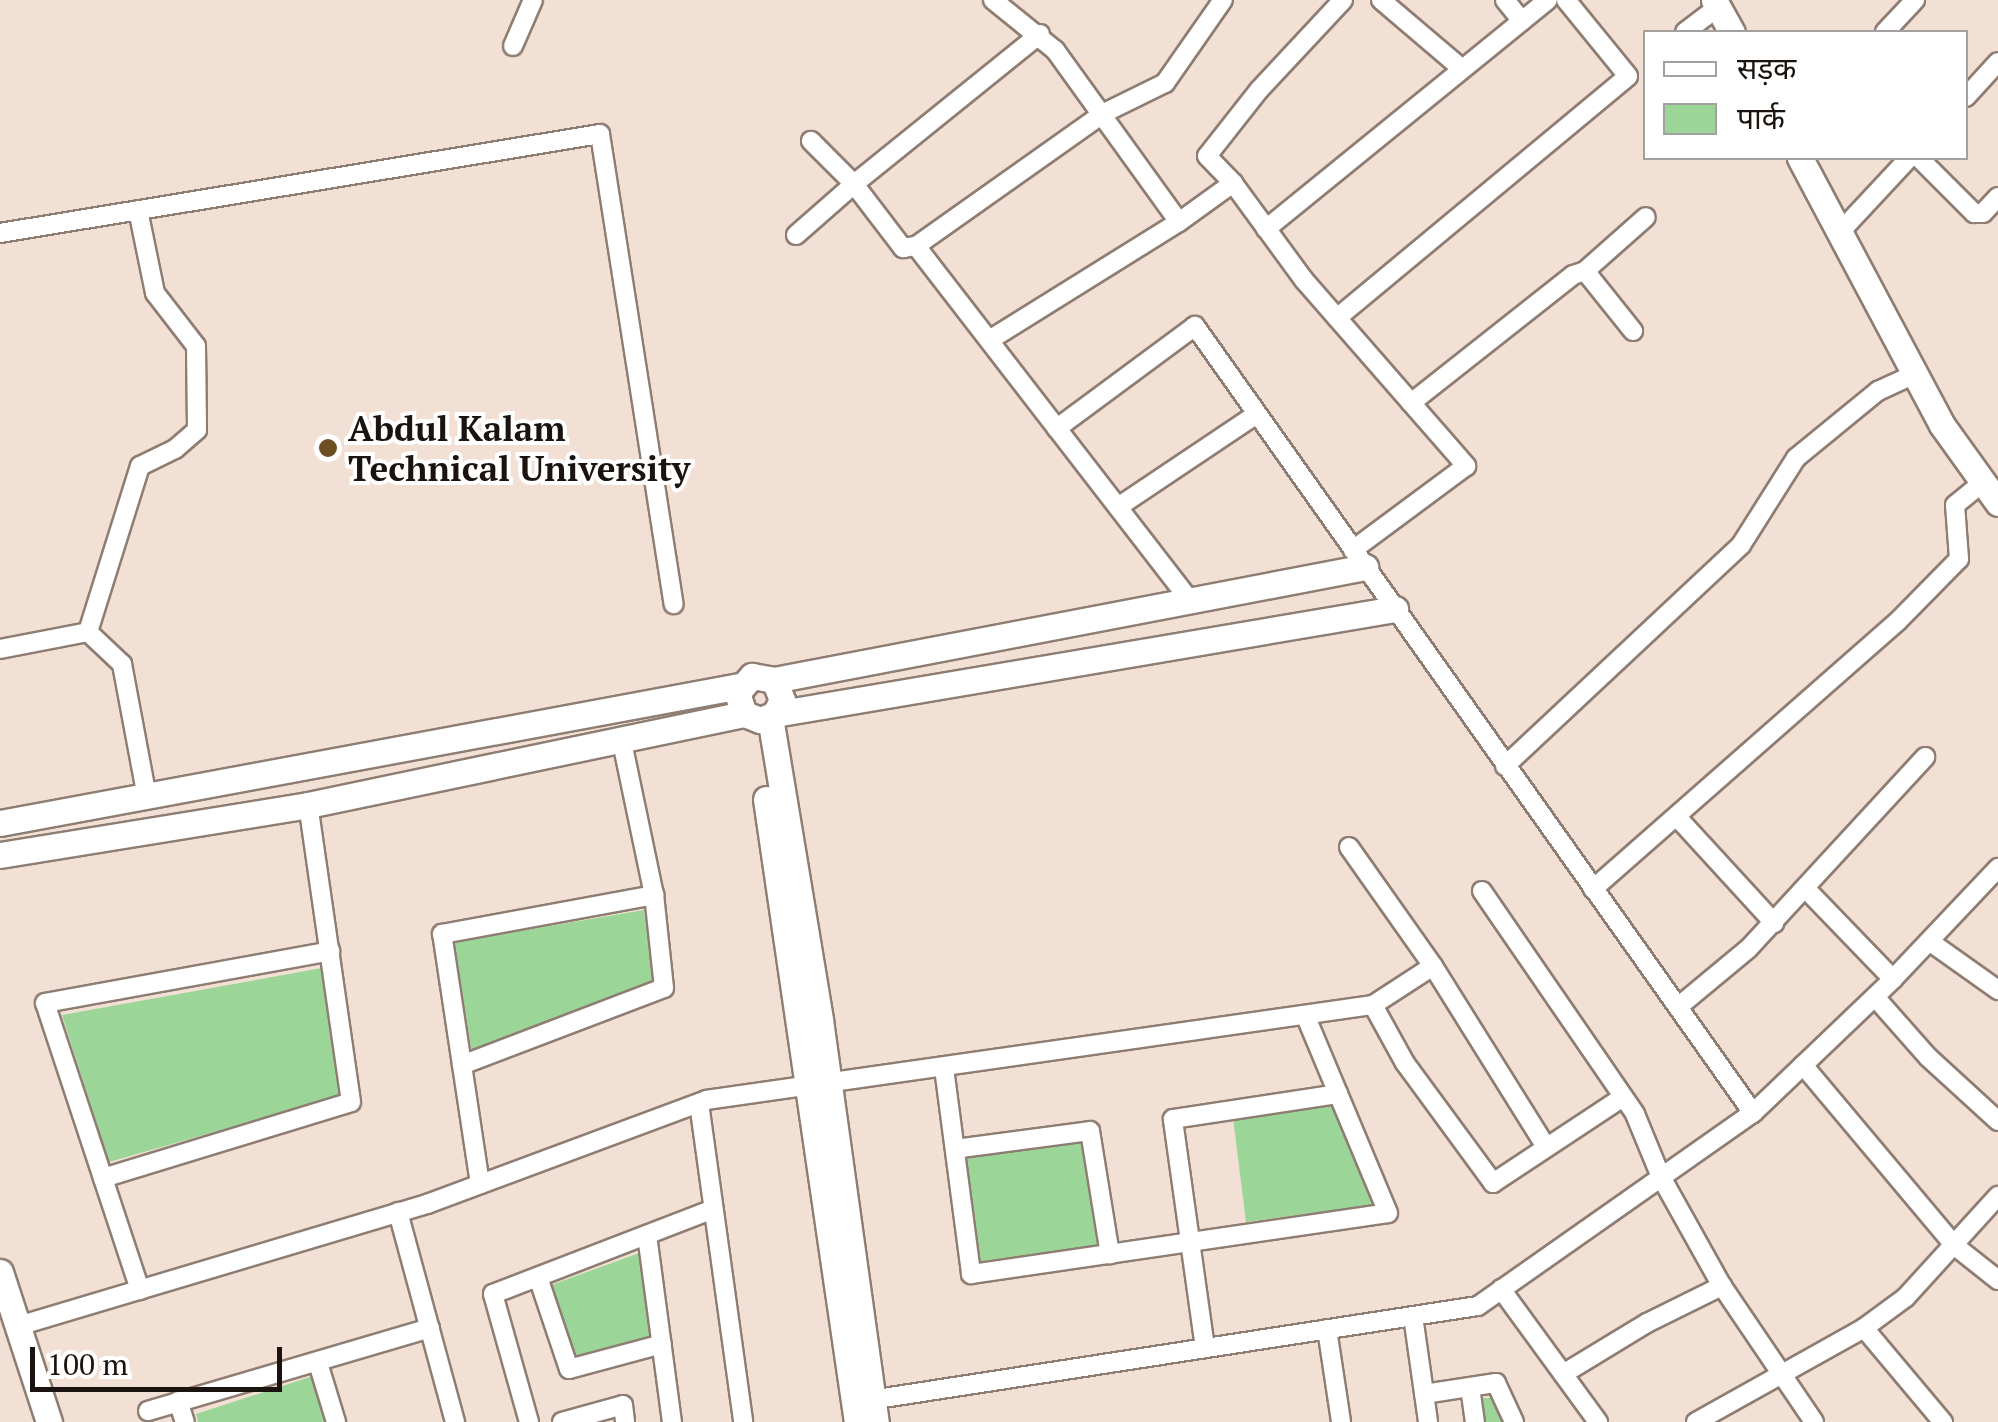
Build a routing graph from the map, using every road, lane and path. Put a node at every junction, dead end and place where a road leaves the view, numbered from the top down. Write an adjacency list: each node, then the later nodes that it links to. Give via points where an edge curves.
1 (533, 0): 16 (street)
2 (993, 0): 15 (street)
3 (1343, 0): 27 (street, via 1208,156)
4 (1381, 0): 19 (street)
5 (1505, 0): 11 (street)
6 (1548, 0): 11 (street)
7 (1566, 0): 20 (street)
8 (1914, 0): 14 (street)
9 (1219, 1): 22 (street, via 1165,83)
10 (1716, 4): 12 (street); 13 (street)
11 (1522, 21): 19 (street)
12 (1687, 30)
13 (1731, 30)
14 (1887, 30)
15 (1040, 34): 22 (street); 28 (street)
16 (513, 46)
17 (1998, 62): 21 (street)
18 (1643, 65): 20 (street)
19 (1462, 70): 33 (street)
20 (1628, 76): 39 (street)
21 (1968, 95)
22 (1104, 113): 32 (street); 37 (street)
23 (811, 141): 28 (street)
24 (1801, 160): 34 (street)
25 (1907, 160): 34 (street)
26 (1921, 160): 29 (street, via 1974,213)
27 (1233, 183): 32 (street); 33 (street)
28 (854, 184): 36 (street); 37 (street, via 903,248)
29 (1998, 197)
30 (138, 210): 35 (street); 50 (street, via 600,134); 52 (street, via 155,293 196,346 196,430 140,466)
31 (1646, 217): 38 (street)
32 (1178, 222): 41 (street)
33 (1266, 229): 39 (street)
34 (1840, 232): 42 (street)
35 (0, 233)
36 (796, 235)
37 (916, 246): 41 (street)
38 (1585, 271): 40 (street); 43 (street)
39 (1337, 318): 43 (street)
40 (1633, 332)
41 (991, 339): 45 (street)
42 (1915, 374): 46 (street); 59 (street, via 1878,391 1796,458 1741,545)
43 (1411, 404): 48 (street, via 1466,466)
44 (1257, 414): 45 (street, via 1195,326); 47 (street); 48 (street)
45 (1057, 428): 47 (street)
46 (1990, 492): 62 (street, via 1955,505 1959,560)
47 (1118, 507): 49 (street)
48 (1359, 559): 49 (street); 51 (street)
49 (1190, 601): 54 (street)
50 (674, 604)
51 (1395, 609): 56 (street); 59 (street)
52 (88, 632): 53 (street); 60 (street, via 122,664)
53 (0, 649)
54 (774, 680): 55 (street, via 759,675); 56 (street, via 782,700)
55 (740, 686): 56 (street, via 737,701); 60 (street)
56 (761, 716): 57 (street); 84 (street)
57 (622, 742): 61 (street); 70 (street)
58 (1924, 757): 68 (street)
59 (1506, 766): 67 (street)
60 (147, 798): 63 (street)
61 (308, 805): 65 (street); 73 (street)
62 (1677, 816): 67 (street); 71 (street)
63 (0, 822)
64 (1349, 847): 74 (street)
65 (0, 856)
66 (1998, 868): 72 (street)
67 (1593, 889): 79 (street)
68 (1806, 889): 71 (street); 75 (street)
69 (1482, 891): 86 (street)
70 (654, 895): 81 (street, via 664,988); 81 (street, via 442,934)
71 (1774, 923): 79 (street)
72 (1929, 941): 75 (street); 76 (street)
73 (330, 951): 93 (street, via 351,1102); 93 (street, via 45,1003)
74 (1433, 966): 78 (street); 90 (street)
75 (1893, 979): 77 (street)
76 (1998, 990)
77 (1875, 997): 82 (street); 89 (street)
78 (1373, 1006): 80 (street); 90 (street, via 1492,1182)
79 (1678, 1008): 88 (street)
80 (1306, 1017): 83 (street); 85 (street)
81 (462, 1065): 94 (street)
82 (1803, 1065): 88 (street); 100 (street)
83 (944, 1068): 84 (street); 91 (street)
84 (819, 1085): 87 (street); 122 (street)
85 (1338, 1094): 99 (street, via 1173,1119); 99 (street, via 1388,1213)
86 (1624, 1098): 90 (street); 92 (street)
87 (699, 1103): 94 (street); 96 (street)
88 (1753, 1112): 92 (street)
89 (1998, 1121)
90 (1546, 1148)
91 (954, 1149): 101 (street, via 1090,1131); 101 (street, via 971,1274)
92 (1661, 1177): 105 (street); 106 (street)
93 (103, 1178): 107 (street)
94 (480, 1184): 97 (street)
95 (1998, 1196): 100 (street)
96 (713, 1209): 98 (street); 131 (street)
97 (398, 1212): 107 (street); 110 (street)
98 (647, 1235): 102 (street); 113 (street)
99 (1190, 1242): 101 (street); 114 (street)
100 (1955, 1246): 104 (street); 111 (street, via 1906,1297)
101 (1110, 1254)
102 (538, 1277): 113 (street, via 569,1369); 127 (street, via 494,1294)
103 (1, 1278): 109 (street)
104 (1998, 1280)
105 (1722, 1286): 116 (street); 117 (street)
106 (1501, 1289): 108 (street, via 1478,1306); 116 (street)
107 (140, 1290): 109 (street)
108 (1413, 1316): 112 (street); 119 (street)
109 (18, 1326): 123 (street)
110 (430, 1328): 115 (street); 126 (street)
111 (1864, 1328): 117 (street); 139 (street)
112 (1327, 1330): 114 (street); 132 (street)
113 (662, 1344): 130 (street)
114 (1205, 1348): 122 (street)
115 (318, 1362): 120 (street); 125 (street)
116 (1564, 1374): 136 (street)
117 (1782, 1374): 137 (street); 138 (street)
118 (1470, 1387): 119 (street); 134 (street); 135 (street, via 1496,1383)
119 (1424, 1394): 133 (street)
120 (178, 1401): 121 (street); 124 (street)
121 (148, 1411)
122 (865, 1411)
123 (49, 1422)
124 (185, 1422)
125 (336, 1422)
126 (455, 1422)
127 (529, 1422)
128 (562, 1422): 129 (street, via 623,1404)
129 (625, 1422)
130 (672, 1422)
131 (743, 1422)
132 (1341, 1422)
133 (1428, 1422)
134 (1475, 1422)
135 (1514, 1422)
136 (1598, 1422)
137 (1696, 1422)
138 (1814, 1422)
139 (1943, 1422)

